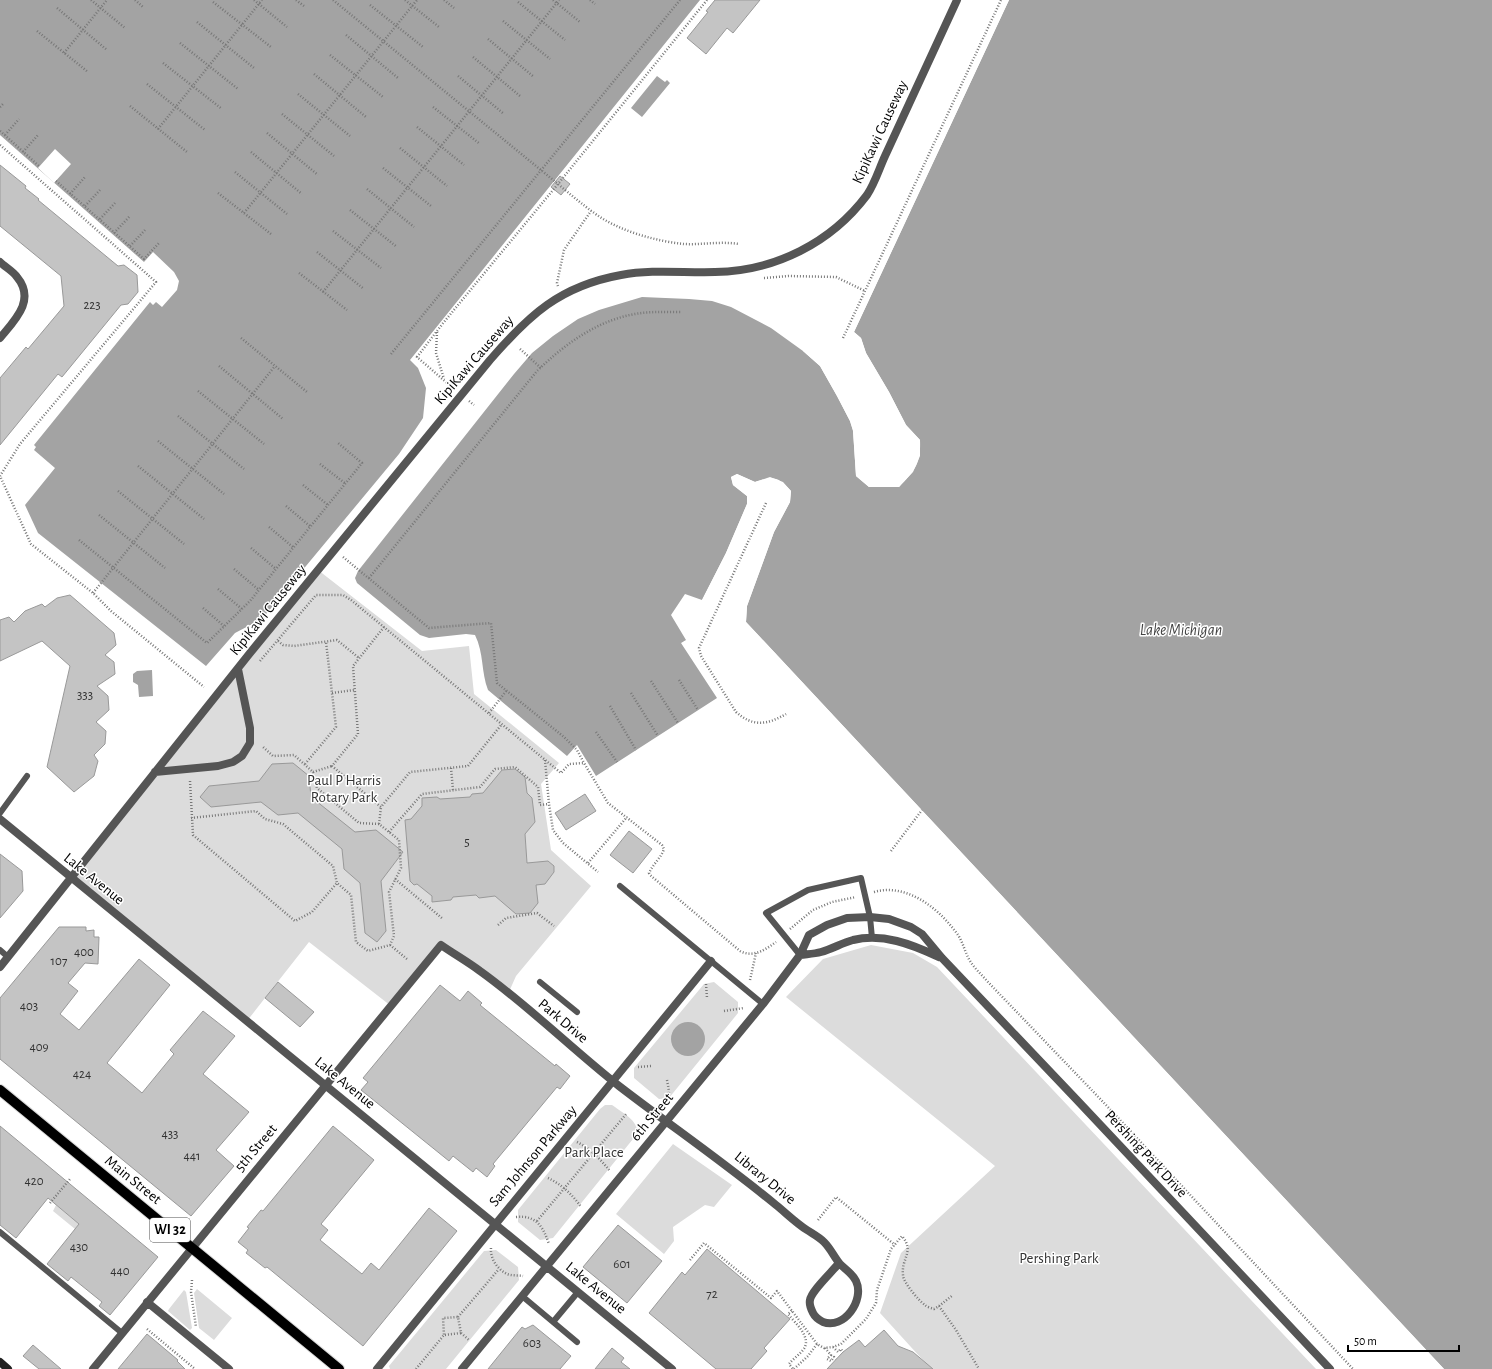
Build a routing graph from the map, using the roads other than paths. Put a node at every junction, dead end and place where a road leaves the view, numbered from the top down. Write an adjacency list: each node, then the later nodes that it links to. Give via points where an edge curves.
1 (957, 0): 4 (street, KipiKawi Causeway, via 875,179 867,194 838,225 801,252 769,264 729,271 621,275 579,287 546,305 522,324 499,349)
2 (0, 262): 3 (street, via 17,276 24,296 23,307)
3 (0, 338)
4 (238, 669): 5 (street, KipiKawi Causeway); 5 (street, via 250,728 250,743 242,756 233,762 218,766)
5 (155, 772): 9 (street, KipiKawi Causeway)
6 (27, 776): 7 (lane)
7 (0, 813)
8 (0, 819): 9 (street, Lake Avenue)
9 (70, 878): 16 (street, KipiKawi Causeway); 24 (street, Lake Avenue)
10 (620, 886): 18 (lane)
11 (870, 917): 12 (lane); 15 (street, 6th Street, via 847,918 809,935); 15 (lane, via 861,878 808,890 766,913); 17 (street, Pershing Park Drive, via 889,919 911,927 922,934)
12 (872, 938): 15 (street, via 852,940 821,952); 17 (street, Pershing Park Drive, via 896,940)
13 (441, 945): 23 (street, Park Drive, via 480,970); 24 (street, 5th Street)
14 (0, 950): 16 (lane)
15 (800, 956): 21 (street, 6th Street)
16 (8, 957): 19 (street, KipiKawi Causeway)
17 (942, 958): 46 (street, Pershing Park Drive)
18 (711, 961): 21 (lane); 23 (street, Sam Johnson Parkway)
19 (0, 967)
20 (540, 982): 22 (lane)
21 (764, 1004): 26 (street, 6th Street)
22 (576, 1012)
23 (613, 1081): 26 (street, Park Drive); 27 (street, Sam Johnson Parkway)
24 (326, 1086): 27 (street, Lake Avenue); 29 (street, 5th Street)
25 (0, 1090): 29 (main road, Main Street / WI 32)
26 (666, 1122): 30 (street, Library Drive, via 737,1173 823,1241); 31 (street, 6th Street)
27 (494, 1224): 31 (street, Lake Avenue); 43 (street, Sam Johnson Parkway)
28 (0, 1232): 36 (lane)
29 (192, 1248): 34 (street, 5th Street); 42 (main road, Main Street / WI 32)
30 (840, 1263): 30 (street, Library Drive, via 810,1299 815,1317 823,1322 830,1323 842,1319 853,1310 858,1301 856,1282)
31 (546, 1266): 32 (street, Lake Avenue); 33 (street, 6th Street)
32 (578, 1292): 35 (lane); 45 (street, Lake Avenue)
33 (522, 1296): 35 (lane); 44 (street, 6th Street)
34 (148, 1302): 36 (street, 5th Street); 41 (street)
35 (553, 1322): 37 (lane)
36 (122, 1333): 40 (street, 5th Street)
37 (577, 1342)
38 (0, 1362): 39 (street)
39 (8, 1369)
40 (93, 1369)
41 (229, 1369)
42 (339, 1369)
43 (377, 1369)
44 (462, 1369)
45 (672, 1369)
46 (1330, 1369)

